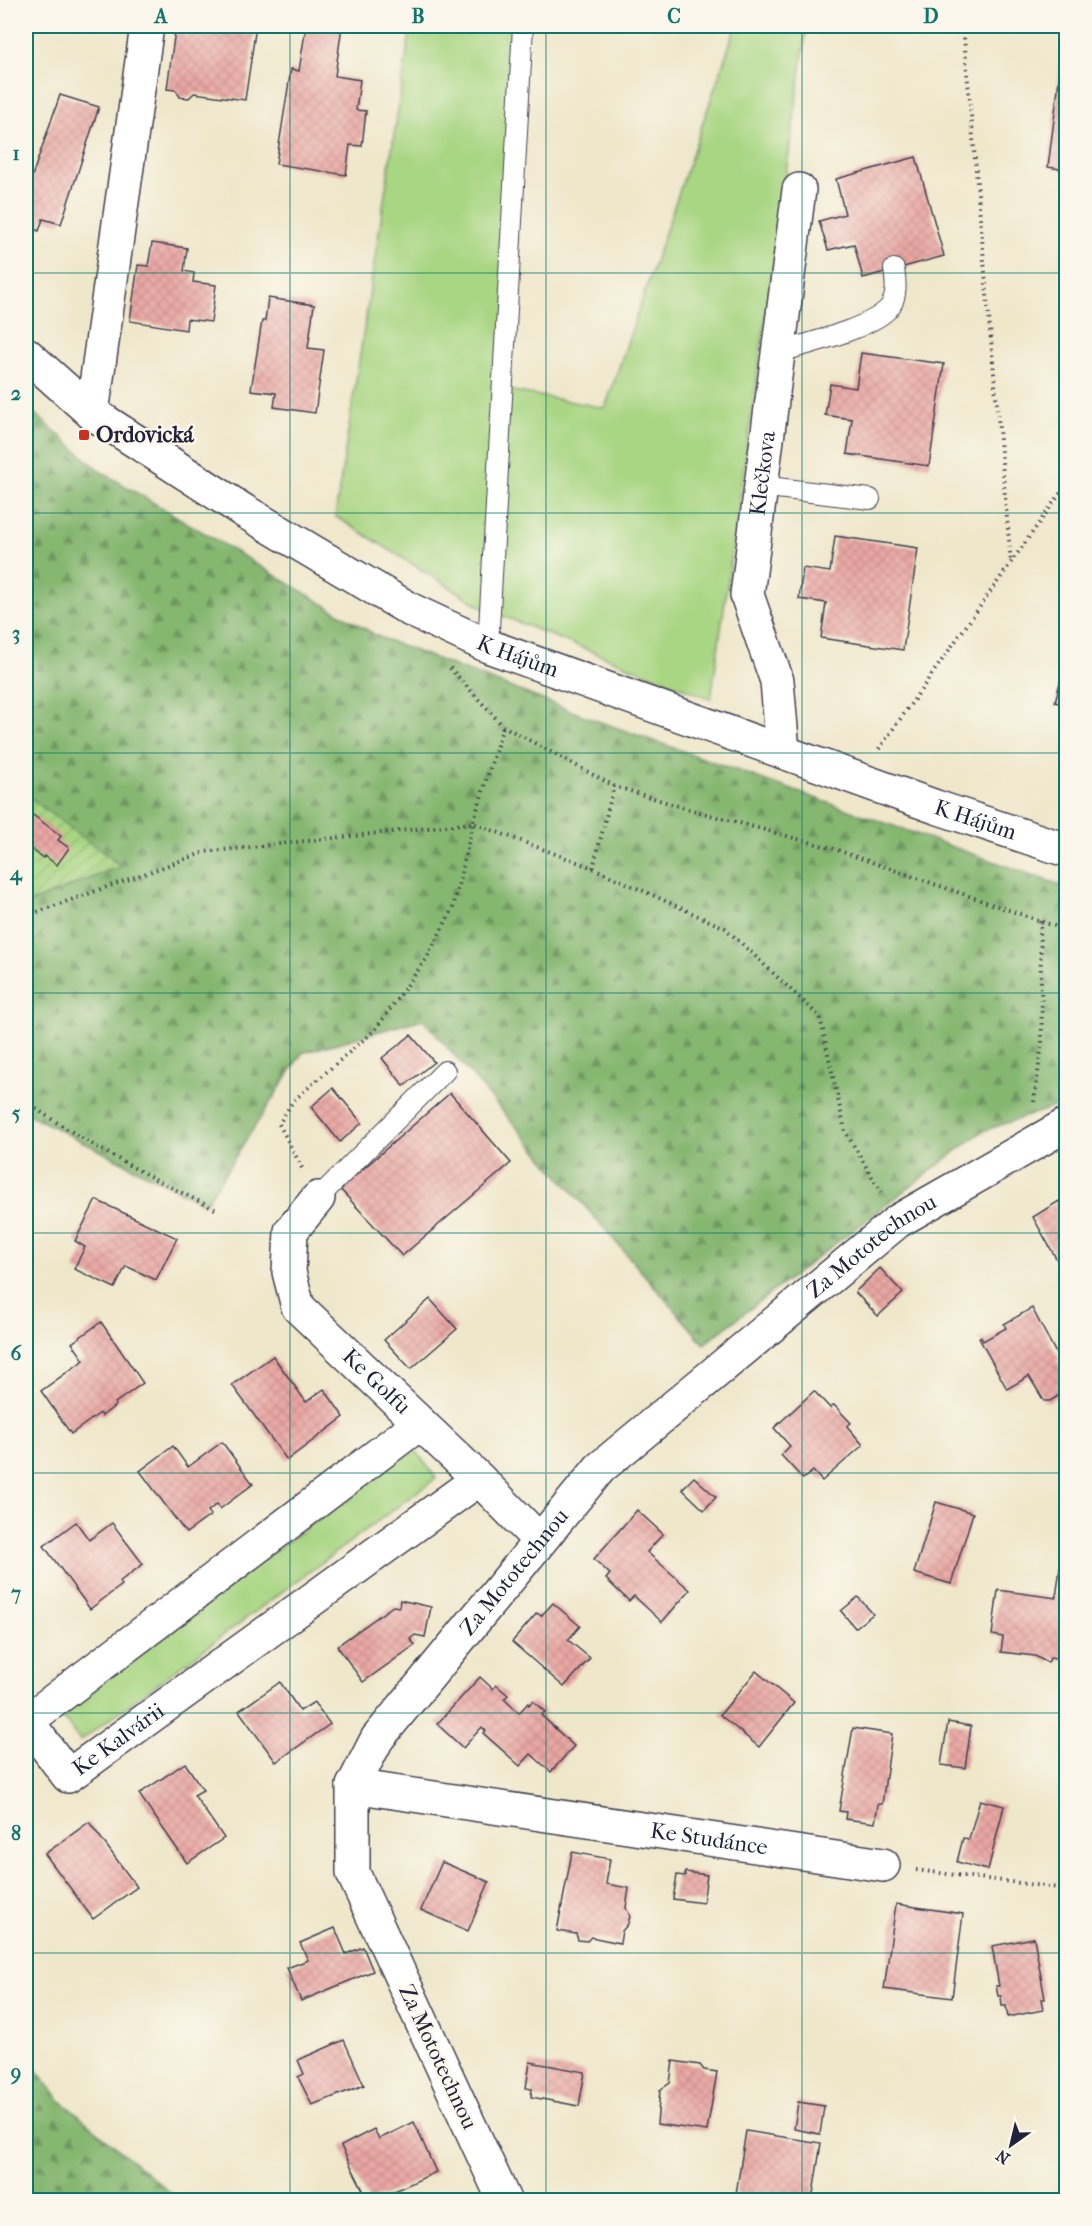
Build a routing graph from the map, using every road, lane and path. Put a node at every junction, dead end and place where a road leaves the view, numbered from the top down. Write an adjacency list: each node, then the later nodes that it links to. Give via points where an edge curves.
1 (147, 26): 8 (street)
2 (523, 26): 13 (lane)
3 (963, 26): 12 (path)
4 (799, 190): 6 (street, Klečkova)
5 (894, 269): 6 (lane, via 896,289 889,308 869,322)
6 (777, 353): 10 (street, Klečkova)
7 (26, 354): 8 (street, K Hájům)
8 (92, 413): 13 (street, K Hájům, via 244,511 377,590)
9 (1066, 485): 12 (path)
10 (760, 486): 11 (lane); 16 (street, Klečkova, via 747,595 777,681)
11 (870, 499)
12 (1011, 563): 17 (path)
13 (488, 646): 16 (street, K Hájům)
14 (448, 666): 15 (path)
15 (503, 726): 18 (path); 19 (path)
16 (783, 752): 17 (street, K Hájům)
17 (858, 779): 20 (street, K Hájům)
18 (614, 786): 21 (path); 23 (path, via 831,848)
19 (473, 824): 21 (path); 22 (path, via 205,852); 29 (path, via 453,908 426,959 375,1030 293,1101 279,1124)
20 (1066, 850)
21 (593, 868): 31 (path, via 725,928 820,1017 845,1131)
22 (26, 916)
23 (1040, 921): 24 (path); 28 (path, via 1042,1043)
24 (1066, 930)
25 (446, 1071): 29 (lane)
26 (26, 1102): 30 (path, via 72,1134 157,1182)
27 (1066, 1125): 28 (street, Za Mototechnou)
28 (1028, 1146): 31 (street, Za Mototechnou)
29 (318, 1198): 32 (street, Ke Golfu, via 291,1231 289,1272 298,1307)
30 (219, 1211)
31 (898, 1221): 34 (street, Za Mototechnou, via 600,1468)
32 (420, 1423): 33 (street, Ke Golfu); 33 (street, Ke Kalvárii, via 27,1721 68,1776)
33 (479, 1479): 34 (street, Ke Golfu)
34 (539, 1540): 35 (street, Za Mototechnou, via 377,1739)
35 (353, 1786): 36 (street, Ke Studánce); 38 (street, Za Mototechnou, via 353,1873)
36 (883, 1865): 37 (path)
37 (1066, 1889)
38 (504, 2200)

